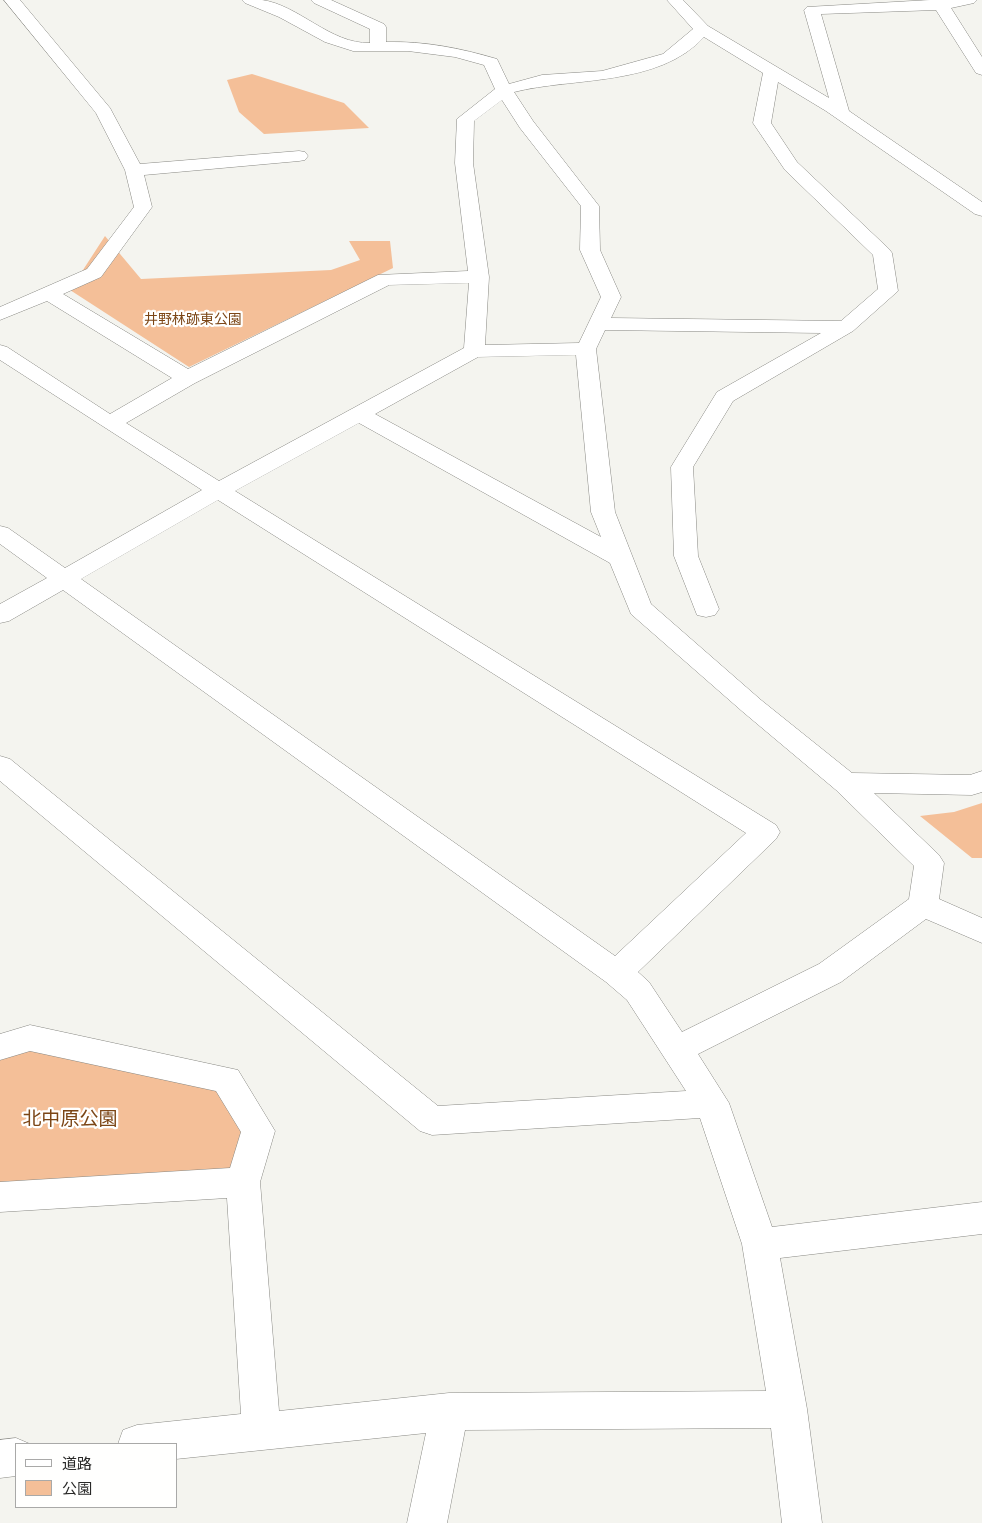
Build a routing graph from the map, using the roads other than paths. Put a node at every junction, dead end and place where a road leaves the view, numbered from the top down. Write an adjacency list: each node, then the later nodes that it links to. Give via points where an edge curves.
1 (12, 0): 14 (street, via 104,112)
2 (250, 0): 8 (street, via 332,39 359,48)
3 (319, 0): 8 (street, via 378,27)
4 (675, 0): 7 (street)
5 (969, 0): 6 (street)
6 (940, 3): 9 (street); 12 (street, via 812,10)
7 (702, 29): 10 (street); 11 (street, via 669,57 603,76 542,80)
8 (378, 47): 11 (street, via 408,46 458,52 491,62)
9 (982, 70)
10 (772, 71): 12 (street); 20 (street, via 762,123 791,166 882,253 888,291)
11 (504, 90): 16 (street, via 466,118 464,163); 19 (street, via 526,124 590,206 590,250 611,297)
12 (842, 115): 15 (street)
13 (299, 156): 14 (street)
14 (134, 170): 17 (street, via 143,207 94,273)
15 (982, 210)
16 (479, 277): 23 (street); 24 (street, via 385,279)
17 (48, 293): 18 (street); 24 (street)
18 (0, 314)
19 (598, 324): 20 (street); 21 (street)
20 (846, 327): 31 (street, via 725,397 682,467 686,556)
21 (586, 349): 23 (street); 29 (street, via 603,512)
22 (0, 351): 26 (street)
23 (474, 351): 25 (street)
24 (187, 378): 26 (street)
25 (359, 414): 27 (street); 29 (street)
26 (110, 423): 27 (street)
27 (219, 490): 30 (street); 38 (street, via 766,832)
28 (0, 533): 30 (street)
29 (622, 559): 35 (street, via 640,608)
30 (63, 580): 32 (street); 38 (street)
31 (706, 609)
32 (0, 615)
33 (0, 766): 41 (street, via 432,1121)
34 (982, 781): 35 (street, via 972,785)
35 (846, 783): 36 (street, via 929,863)
36 (923, 905): 37 (street); 40 (street, via 830,972)
37 (982, 931)
38 (617, 973): 40 (street, via 638,991)
39 (0, 1047): 42 (street, via 30,1038 226,1080 258,1131)
40 (676, 1050): 41 (street)
41 (712, 1103): 45 (street)
42 (243, 1182): 43 (street); 48 (street)
43 (0, 1197)
44 (982, 1218): 45 (street)
45 (760, 1244): 46 (street)
46 (788, 1409): 47 (street); 53 (street)
47 (449, 1412): 48 (street); 52 (street)
48 (261, 1431): 49 (street)
49 (146, 1443)
50 (15, 1457): 51 (street)
51 (0, 1458)
52 (427, 1523)
53 (802, 1523)

